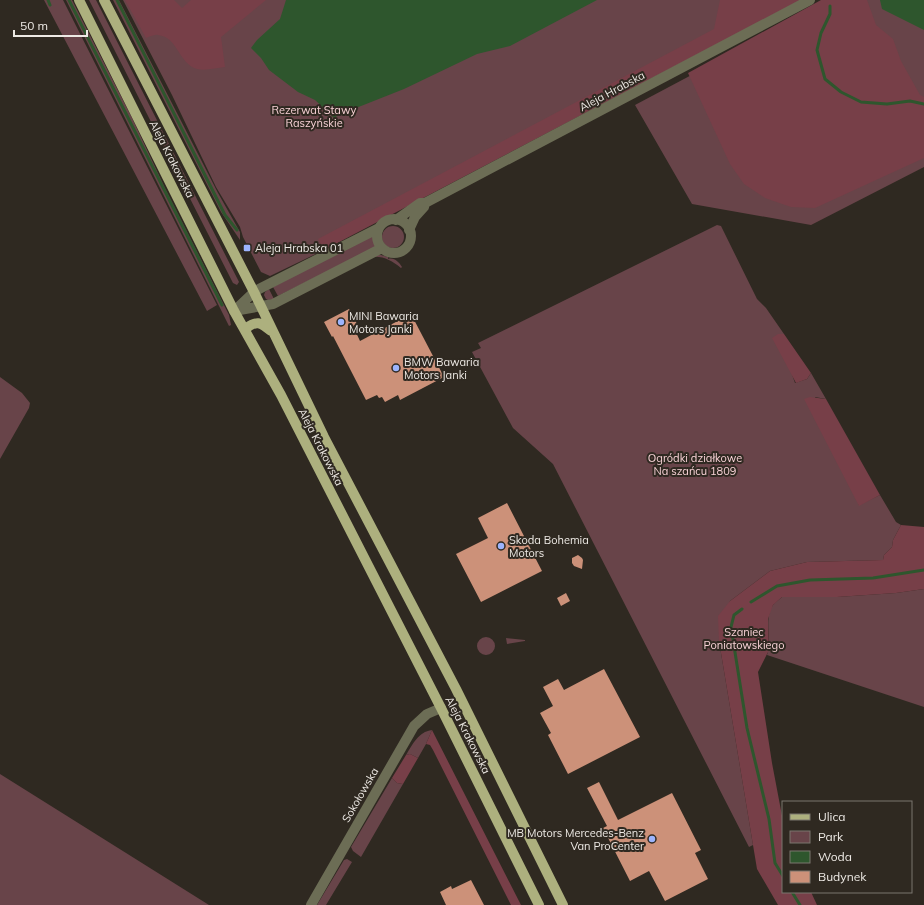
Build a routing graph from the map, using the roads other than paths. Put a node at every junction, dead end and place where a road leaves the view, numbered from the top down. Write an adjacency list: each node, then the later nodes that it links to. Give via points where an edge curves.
1 (79, 0): 11 (main road, Aleja Krakowska)
2 (104, 0): 9 (main road, Aleja Krakowska)
3 (810, 0): 4 (street, Aleja Hrabska)
4 (425, 203): 5 (street, Aleja Hrabska, via 420,203); 7 (street, Aleja Hrabska)
5 (396, 220): 6 (street, via 387,221); 7 (street, via 404,223)
6 (379, 228): 8 (street, via 377,240); 9 (street)
7 (409, 230): 8 (street, via 410,242 402,251 393,253)
8 (382, 248): 10 (street, via 273,304)
9 (254, 292): 10 (main road, Aleja Krakowska); 11 (street)
10 (260, 306): 11 (street); 13 (main road, Aleja Krakowska)
11 (234, 310): 12 (main road, Aleja Krakowska)
12 (245, 329): 13 (main road, via 260,323); 14 (main road, Aleja Krakowska)
13 (273, 333): 17 (main road, Aleja Krakowska, via 324,437 456,689)
14 (441, 708): 15 (street, Sokołowska, via 428,714 414,726); 16 (main road, Aleja Krakowska)
15 (311, 905)
16 (539, 905)
17 (563, 905)

